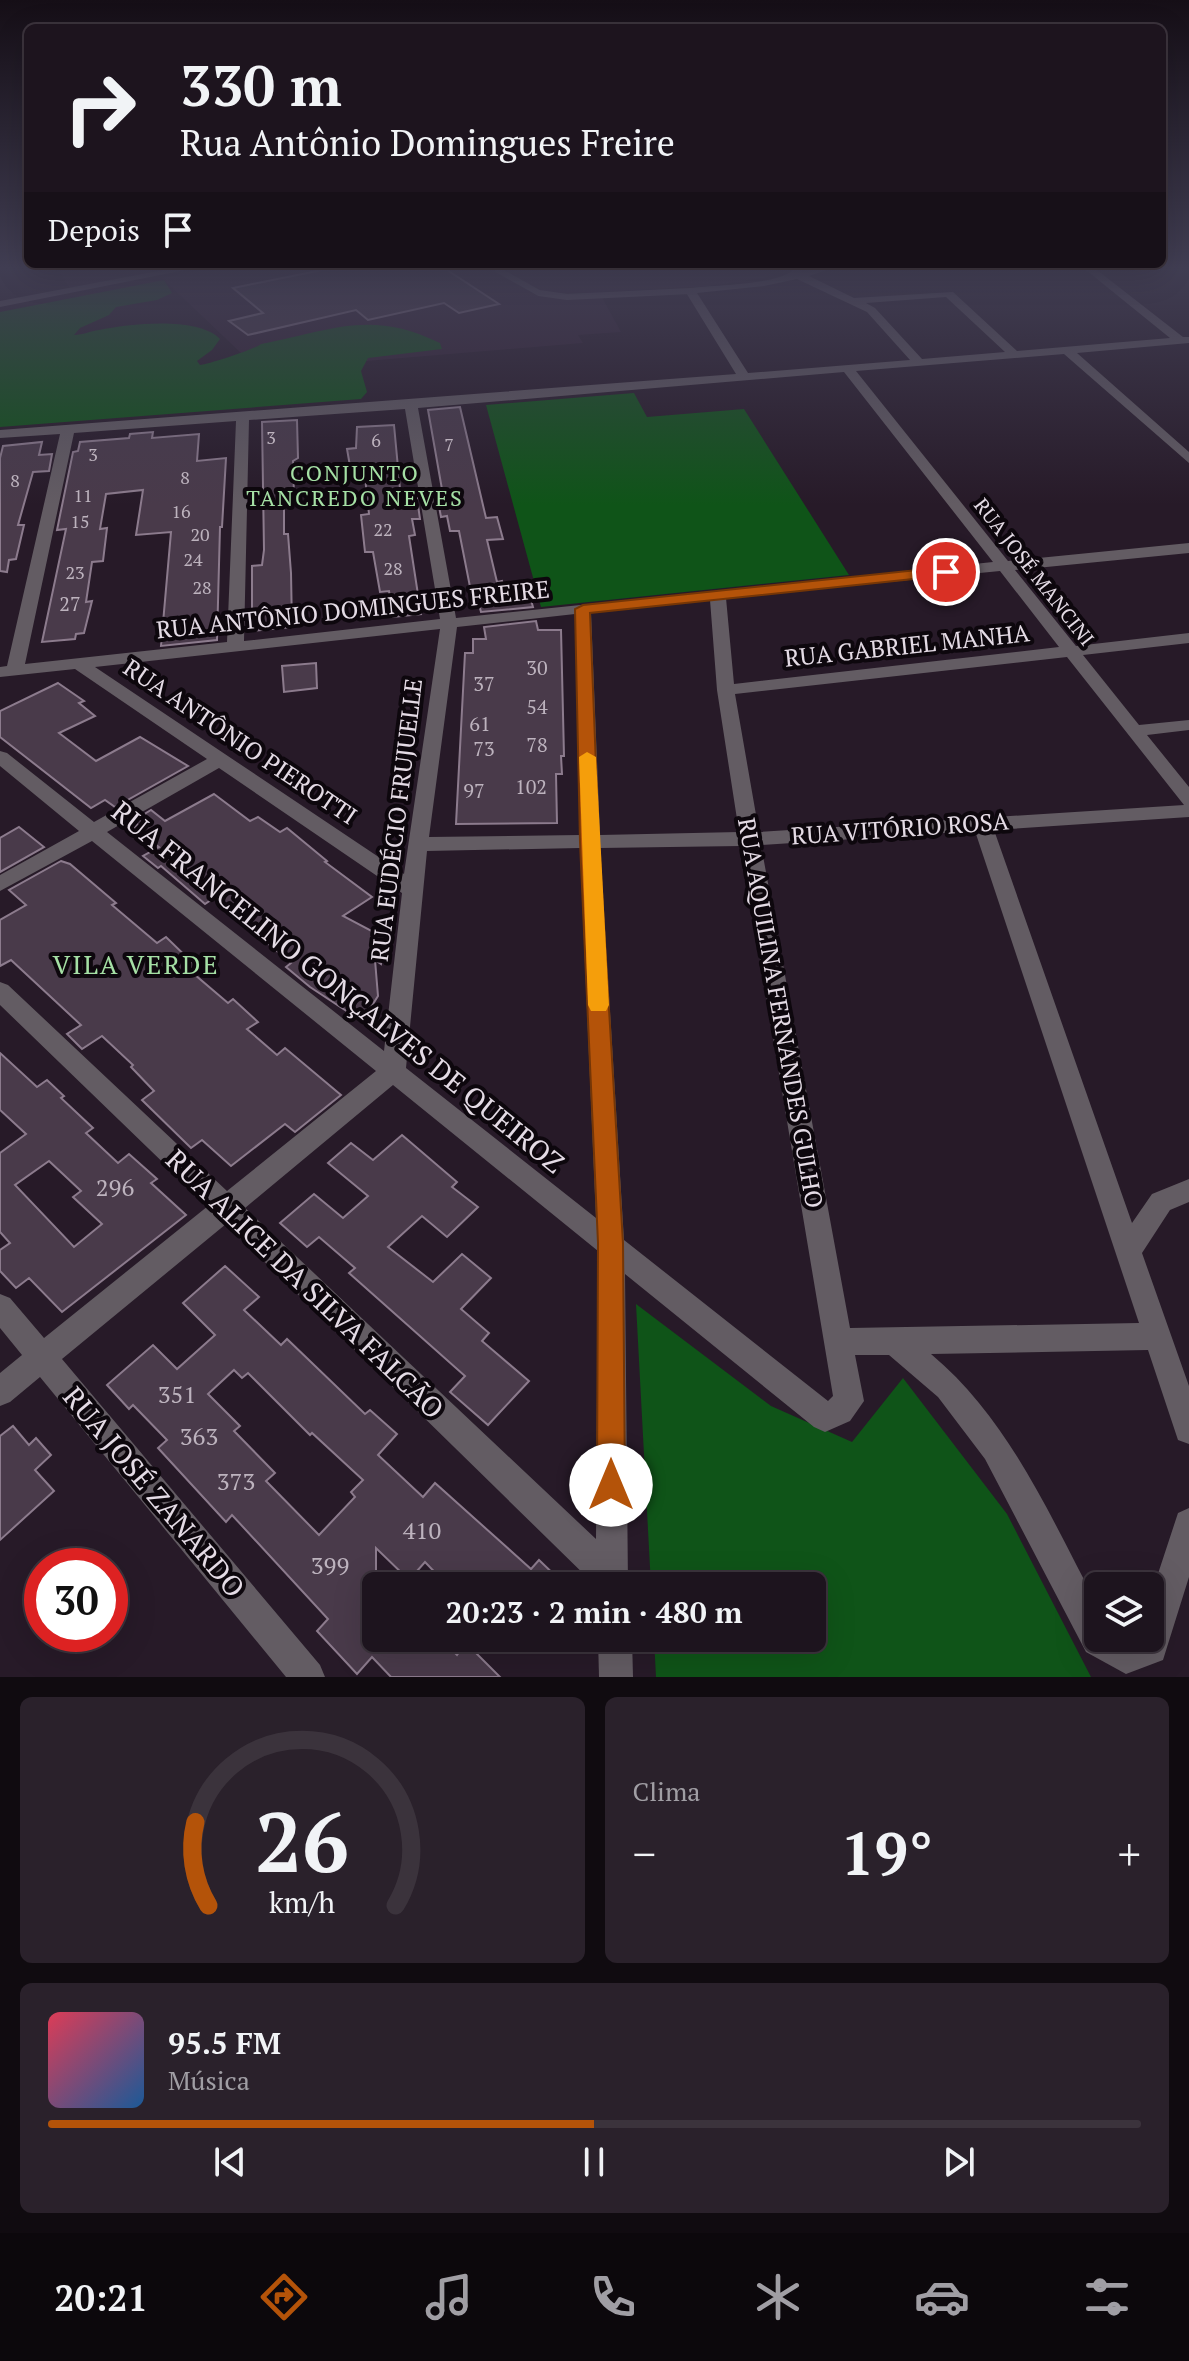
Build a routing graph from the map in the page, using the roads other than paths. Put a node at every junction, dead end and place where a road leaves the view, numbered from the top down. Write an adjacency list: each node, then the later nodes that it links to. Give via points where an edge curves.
1 (726, 348): 9 (street)
2 (906, 348): 7 (street)
3 (1008, 348): 6 (street)
4 (1097, 348): 5 (street)
5 (1068, 351): 6 (street); 14 (street)
6 (1014, 354): 7 (street)
7 (918, 362): 8 (street)
8 (848, 369): 9 (street); 16 (street, RUA JOSÉ MANCINI)
9 (744, 377): 10 (street)
10 (411, 405): 11 (street); 19 (street, RUA EUDÉCIO FRUJUELLE)
11 (243, 417): 12 (street); 21 (street)
12 (68, 429): 13 (street); 24 (street)
13 (0, 434)
14 (1189, 459)
15 (1189, 548): 16 (street, RUA ANTÔNIO DOMINGUES FREIRE)
16 (1006, 566): 17 (street, RUA ANTÔNIO DOMINGUES FREIRE); 22 (street, RUA JOSÉ MANCINI)
17 (718, 594): 18 (street, RUA ANTÔNIO DOMINGUES FREIRE); 25 (street, RUA AQUILINA FERNANDES GULHO)
18 (583, 609): 19 (street, RUA ANTÔNIO DOMINGUES FREIRE); 35 (street)
19 (449, 623): 21 (street, RUA ANTÔNIO DOMINGUES FREIRE); 36 (street, RUA EUDÉCIO FRUJUELLE)
20 (1189, 638): 22 (street, RUA GABRIEL MANHA)
21 (235, 647): 23 (street, RUA ANTÔNIO DOMINGUES FREIRE)
22 (1072, 652): 25 (street, RUA GABRIEL MANHA); 27 (street, RUA JOSÉ MANCINI)
23 (79, 664): 24 (street, RUA ANTÔNIO DOMINGUES FREIRE); 29 (street, RUA ANTÔNIO PIEROTTI)
24 (7, 671)
25 (726, 690): 34 (street, RUA AQUILINA FERNANDES GULHO)
26 (1189, 725): 27 (street)
27 (1133, 731): 30 (street, RUA JOSÉ MANCINI)
28 (0, 757): 33 (street, RUA FRANCELINO GONÇALVES DE QUEIROZ)
29 (219, 760): 33 (street); 38 (street, RUA ANTÔNIO PIEROTTI)
30 (1189, 800)
31 (1189, 811): 32 (street, RUA VITÓRIO ROSA)
32 (982, 824): 34 (street, RUA VITÓRIO ROSA); 44 (street)
33 (93, 830): 37 (street); 40 (street, RUA FRANCELINO GONÇALVES DE QUEIROZ)
34 (750, 839): 35 (street, RUA VITÓRIO ROSA); 48 (street, RUA AQUILINA FERNANDES GULHO)
35 (590, 842): 36 (street, RUA VITÓRIO ROSA); 43 (street)
36 (418, 844): 38 (street, RUA EUDÉCIO FRUJUELLE)
37 (0, 884)
38 (413, 890): 40 (street, RUA EUDÉCIO FRUJUELLE)
39 (0, 991): 42 (street, RUA ALICE DA SILVA FALCÃO)
40 (394, 1070): 42 (street); 43 (street, RUA FRANCELINO GONÇALVES DE QUEIROZ)
41 (1189, 1190): 44 (street, via 1161,1202)
42 (227, 1210): 49 (street); 54 (street, RUA ALICE DA SILVA FALCÃO)
43 (611, 1243): 51 (street, RUA FRANCELINO GONÇALVES DE QUEIROZ); 55 (street)
44 (1128, 1251): 46 (street)
45 (0, 1307): 49 (street, RUA JOSÉ ZANARDO)
46 (1157, 1336): 47 (street); 52 (street)
47 (893, 1340): 48 (street); 53 (street, via 948,1387 996,1448 1098,1640 1126,1657 1151,1648)
48 (837, 1342): 51 (street, RUA AQUILINA FERNANDES GULHO, via 849,1401)
49 (42, 1357): 50 (street); 57 (street, RUA JOSÉ ZANARDO)
50 (0, 1392)
51 (825, 1417)
52 (1189, 1429)
53 (1189, 1524)
54 (603, 1572)
55 (612, 1572)
56 (615, 1652): 58 (street)
57 (308, 1677)
58 (616, 1677)

